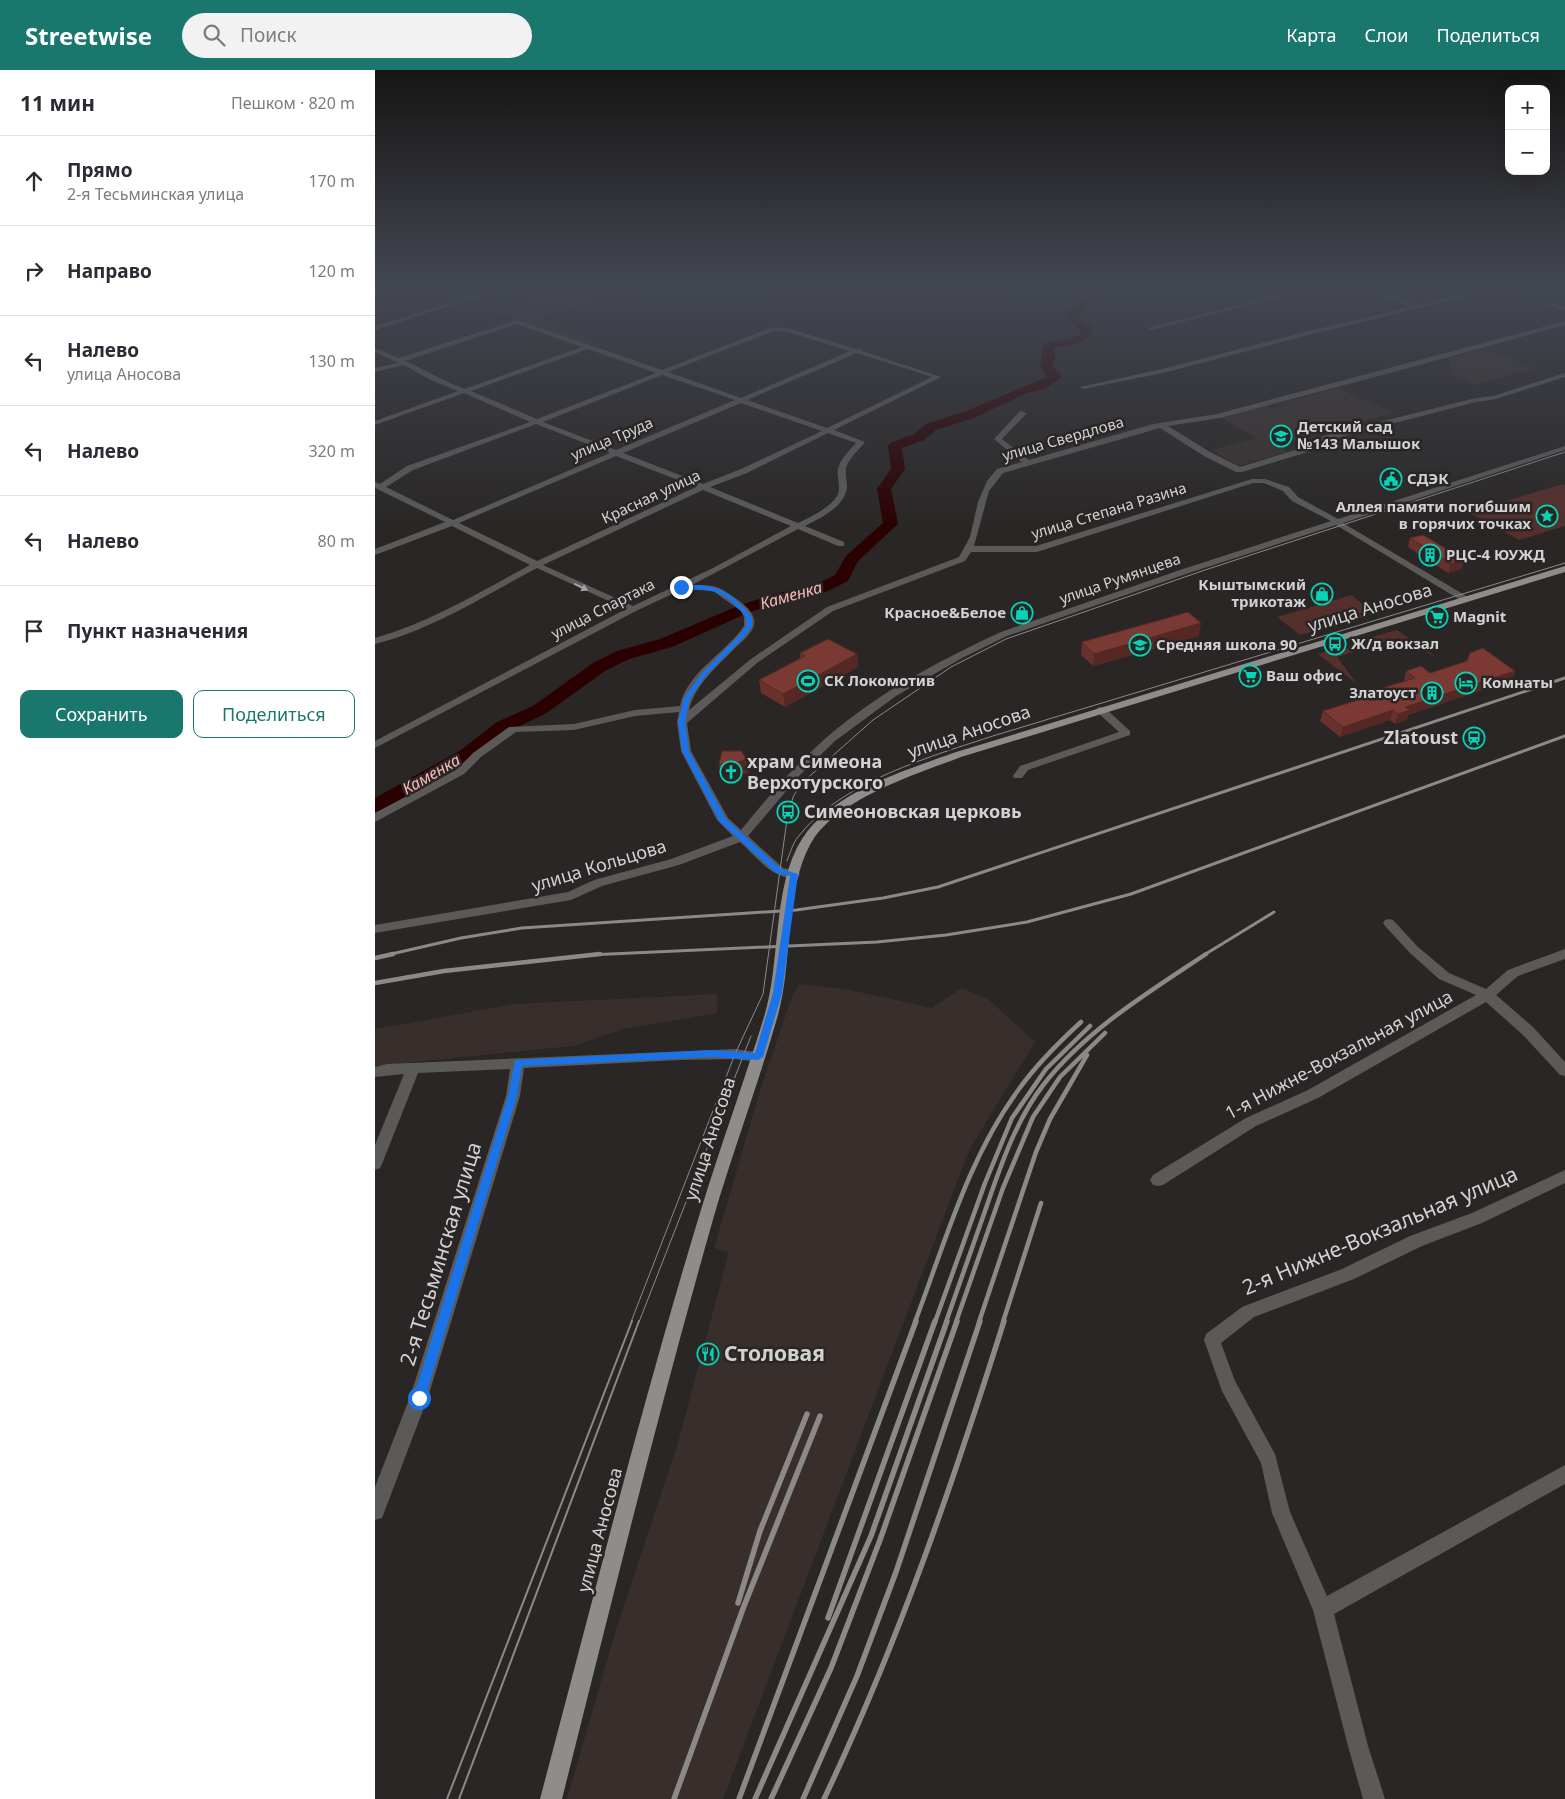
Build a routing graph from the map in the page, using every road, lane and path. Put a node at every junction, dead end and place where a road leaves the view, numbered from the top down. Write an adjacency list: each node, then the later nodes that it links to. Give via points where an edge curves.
1 (415, 369): 12 (street)
2 (528, 369): 12 (street)
3 (648, 369): 9 (street)
4 (671, 369): 9 (street)
5 (816, 369): 13 (street, улица Труда)
6 (914, 369): 18 (street, Красная улица, via 938,377)
7 (1172, 369): 11 (street)
8 (1400, 369): 17 (street, улица Свердлова, via 1217,416)
9 (660, 373): 13 (street); 15 (street)
10 (1565, 376): 17 (street, via 1494,398 1326,438 1321,445 1239,470)
11 (1083, 387)
12 (467, 391): 15 (street); 16 (street)
13 (743, 400): 18 (street); 20 (street, улица Труда)
14 (1023, 413): 21 (street, via 998,439)
15 (537, 422): 20 (street); 22 (street, via 410,468)
16 (375, 423)
17 (1161, 425): 21 (street, улица Свердлова)
18 (826, 430): 23 (street, Красная улица, via 744,471); 26 (street, улица Спартака, via 861,442 842,469 840,498 823,513)
19 (1565, 448): 25 (street, улица Румянцева)
20 (615, 452): 23 (street); 24 (street, улица Труда)
21 (1026, 462): 28 (street, улица Свердлова, via 1001,471 984,489)
22 (377, 485): 24 (street)
23 (703, 487): 26 (street); 30 (street, Красная улица)
24 (454, 522): 29 (street, улица Труда); 30 (street)
25 (1337, 522): 28 (street, улица Степана Разина, via 1295,499 1286,489 1265,481 1252,481 1037,549); 35 (street); 44 (street, улица Румянцева, via 1055,616 977,646 893,692 849,724 786,785)
26 (796, 527): 27 (street); 32 (street, улица Спартака)
27 (841, 544)
28 (971, 548): 40 (street, via 962,558 946,566 830,609 754,661)
29 (375, 552)
30 (538, 564): 36 (street, one-way to 36); 37 (street, Красная улица, via 441,616)
31 (1565, 568): 35 (main road, улица Аносова)
32 (716, 570): 33 (street, улица Спартака); 34 (street, via 713,576)
33 (681, 587): 34 (street); 36 (street, улица Спартака)
34 (715, 588): 38 (street, via 749,617 749,626 693,688)
35 (1465, 599): 39 (main road, улица Аносова)
36 (633, 609): 41 (street, улица Спартака)
37 (375, 641)
38 (683, 709): 40 (street); 43 (street, via 635,713 574,726 513,729 460,772)
39 (1101, 710): 42 (street, via 1125,733 1024,768); 45 (main road, улица Аносова, via 957,755 853,800 821,822 811,834 805,842)
40 (682, 722): 44 (street, via 686,751 705,789 723,820)
41 (375, 745)
42 (1018, 776)
43 (375, 818)
44 (741, 837): 45 (street, via 779,871); 47 (street, улица Кольцова, via 675,862 598,883 571,896)
45 (795, 874): 50 (main road, улица Аносова, via 777,993)
46 (1389, 923): 49 (street, via 1444,976)
47 (375, 930)
48 (1565, 954): 49 (street, 1-я Нижне-Вокзальная улица, via 1513,973)
49 (1487, 996): 53 (street, via 1528,1031); 57 (street, 1-я Нижне-Вокзальная улица, via 1313,1094 1251,1122)
50 (758, 1057): 51 (street, via 712,1054); 61 (main road, улица Аносова, via 707,1212)
51 (518, 1062): 52 (street); 59 (street, 2-я Тесьминская улица, via 513,1096 419,1398)
52 (413, 1068): 54 (street); 55 (street)
53 (1565, 1071)
54 (375, 1072)
55 (375, 1164)
56 (1565, 1176): 60 (street, 2-я Нижне-Вокзальная улица, via 1348,1274 1248,1312 1212,1340 1228,1385 1269,1460 1281,1513)
57 (1158, 1180)
58 (1565, 1474): 60 (street)
59 (375, 1511)
60 (1323, 1609): 62 (street)
61 (551, 1799)
62 (1374, 1799)

